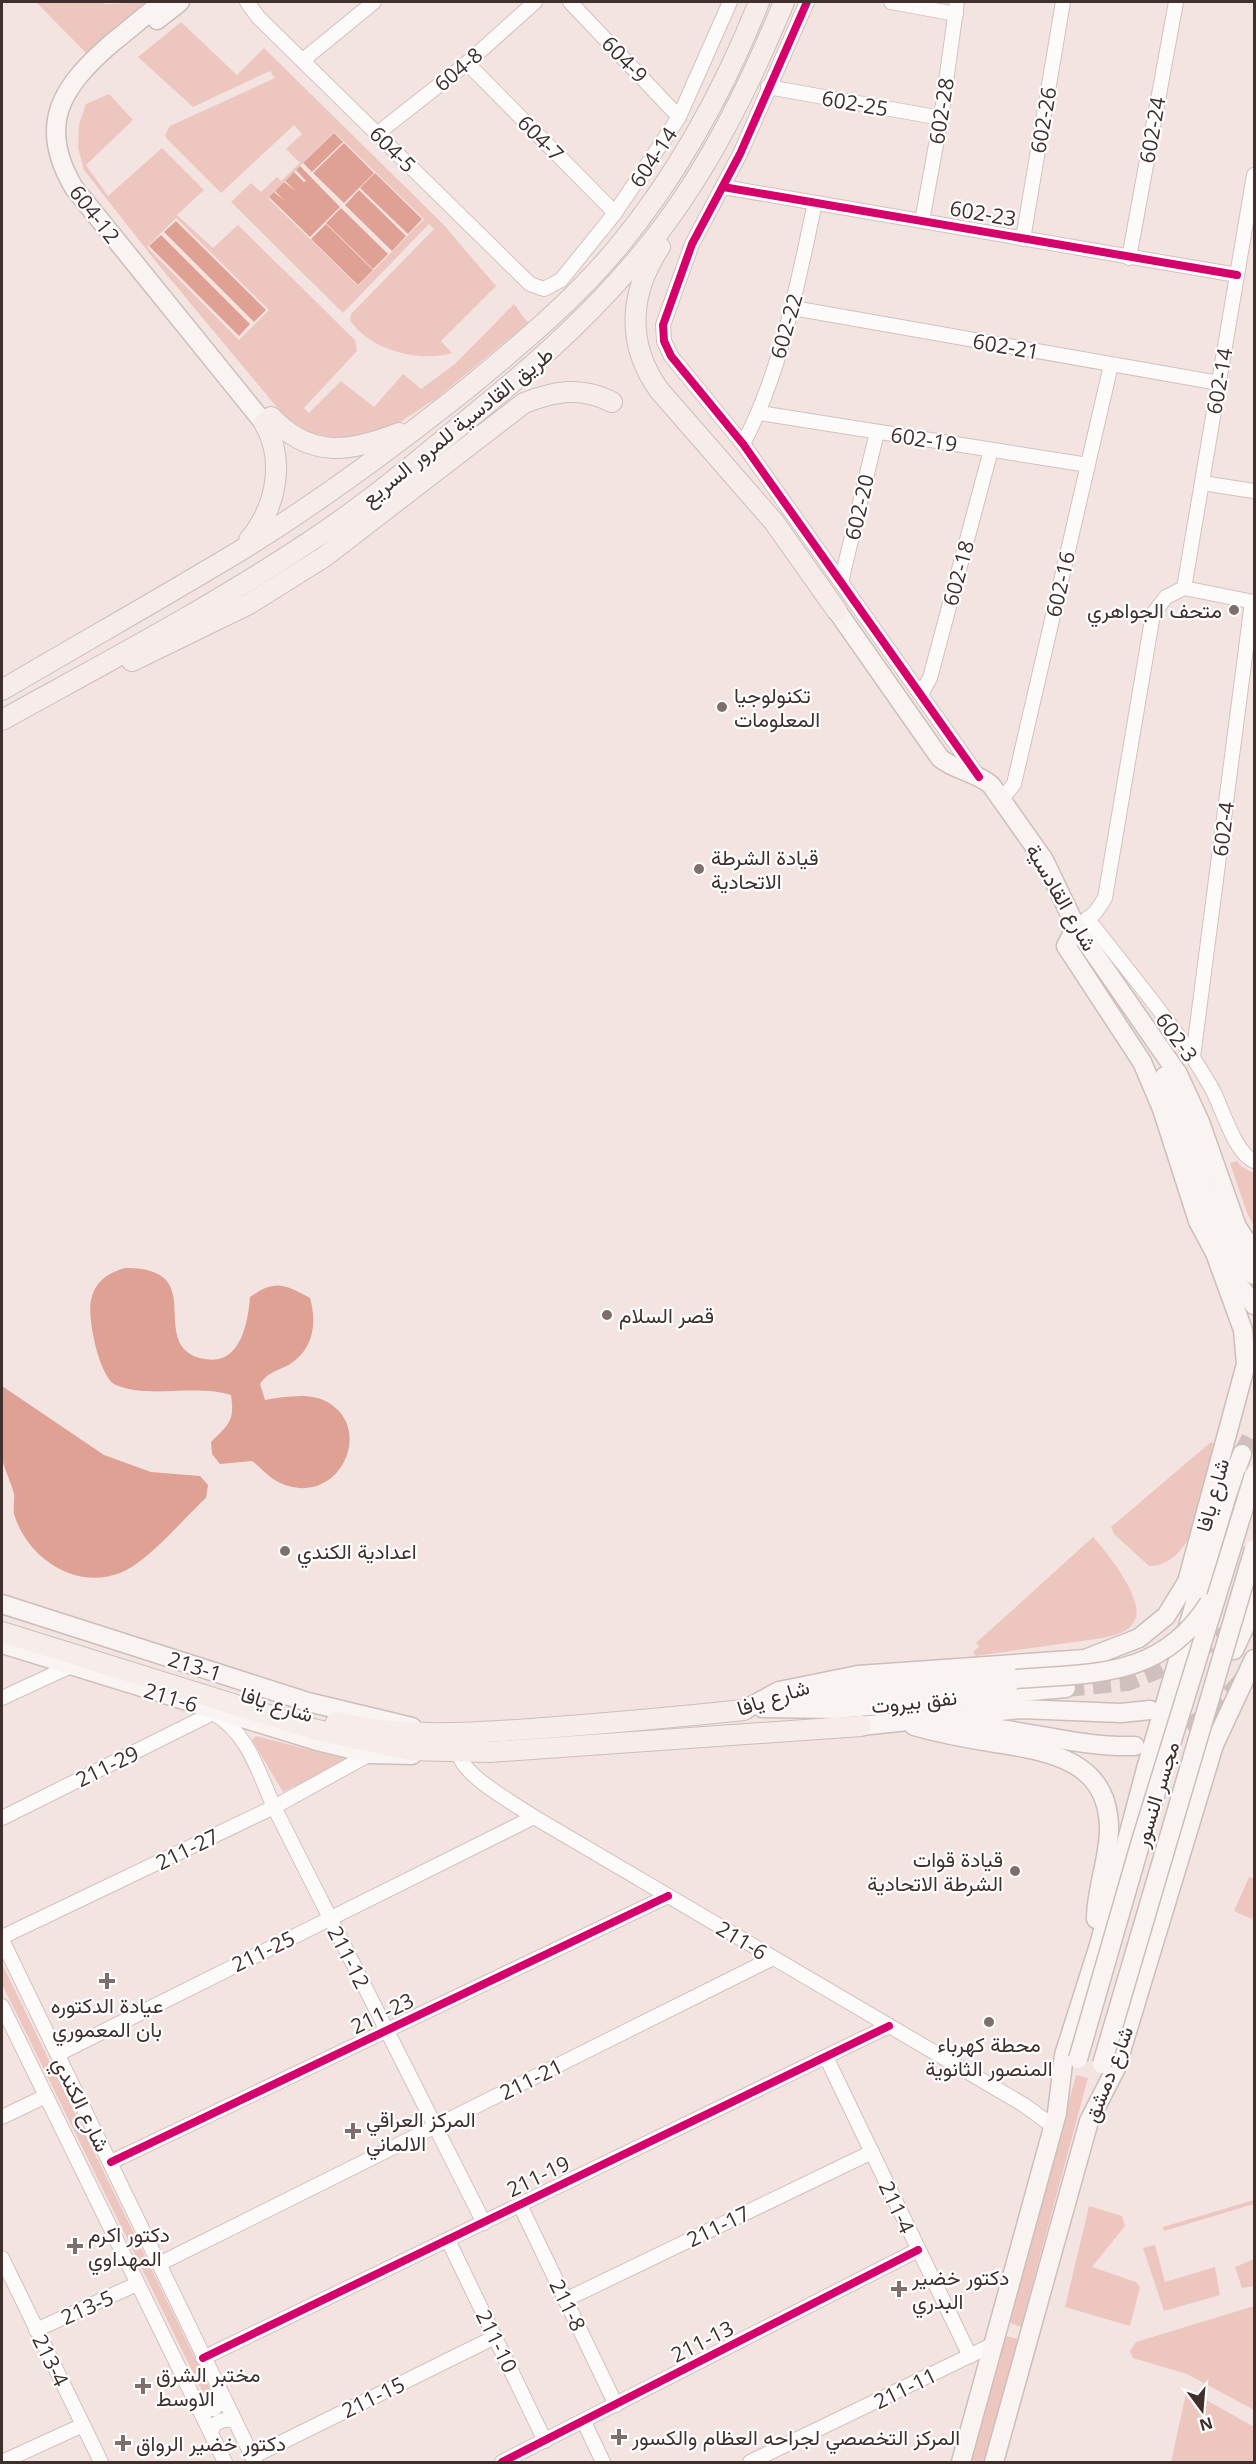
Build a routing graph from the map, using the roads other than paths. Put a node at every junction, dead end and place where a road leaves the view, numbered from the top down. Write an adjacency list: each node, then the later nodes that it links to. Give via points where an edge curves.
1 (164, 2): 36 (main road, 604-12, via 98,56 72,83 56,118 58,152 74,188)
2 (180, 2): 36 (main road, 604-12, via 83,85 68,113 68,153 82,184)
3 (247, 2): 15 (street, 604-5)
4 (374, 2): 15 (street)
5 (535, 2): 16 (street, 604-8)
6 (570, 2): 18 (street, 604-9)
7 (759, 2): 37 (highway, طريق القادسية للمرور السريع, via 738,56 688,150 619,246 533,335)
8 (784, 2): 23 (highway, طريق القادسية للمرور السريع, via 755,70 716,145)
9 (807, 2): 17 (street)
10 (891, 2): 14 (street)
11 (1064, 2): 27 (street, 602-26)
12 (1176, 2): 28 (street, 602-24)
13 (727, 3): 18 (street, 604-14)
14 (956, 8): 19 (street, 602-28)
15 (303, 60): 20 (street, 604-5)
16 (467, 63): 20 (street, 604-8); 25 (street, 604-7)
17 (768, 87): 19 (street, 602-25); 22 (street)
18 (679, 117): 25 (street, 604-14)
19 (941, 118): 26 (street, 602-28)
20 (378, 133): 30 (street, 604-5, via 530,284)
21 (1254, 175): 29 (street, 602-14)
22 (723, 188): 24 (street, 602-23); 39 (street, via 692,244 665,317 663,333 671,356)
23 (679, 203): 48 (highway, via 674,225 638,289 634,324 641,359 658,390 774,522); 49 (highway, طريق القادسية للمرور السريع, via 632,265 548,353 385,488 233,591)
24 (815, 203): 26 (street, 602-23); 31 (street, 602-22)
25 (615, 213): 30 (street, 604-14, via 561,280)
26 (922, 221): 27 (street, 602-23)
27 (1023, 239): 28 (street, 602-23)
28 (1129, 258): 29 (street, 602-23)
29 (1237, 275): 33 (street, 602-14)
30 (544, 289)
31 (793, 308): 32 (street, 602-21); 35 (street, 602-22)
32 (1111, 364): 33 (street, 602-21); 41 (street, 602-16)
33 (1219, 382): 42 (street, 602-14)
34 (612, 402): 49 (highway, via 582,391 563,391 524,403 341,544 249,604 133,660)
35 (760, 413): 38 (street, 602-19); 39 (street, 602-22)
36 (267, 420): 37 (highway, via 302,441 342,448 369,445); 44 (highway, via 275,448 273,489 261,523)
37 (424, 423): 44 (highway, طريق القادسية للمرور السريع)
38 (877, 432): 40 (street, 602-19); 45 (street, 602-20)
39 (743, 444): 45 (street)
40 (991, 450): 41 (street, 602-19); 51 (street, 602-18, via 930,678)
41 (1088, 465): 54 (street, 602-16, via 1014,784)
42 (1202, 483): 43 (street); 46 (street, 602-14)
43 (1254, 492)
44 (239, 551): 50 (highway, طريق القادسية للمرور السريع)
45 (841, 582): 51 (street)
46 (1184, 588): 47 (street); 55 (street, via 1166,597 1153,614 1105,898)
47 (1253, 602): 57 (street, 602-4)
48 (837, 611): 53 (main road, شارع القادسية, via 940,758)
49 (112, 660): 52 (highway, طريق القادسية للمرور السريع)
50 (2, 690)
51 (921, 694): 53 (street)
52 (2, 720)
53 (979, 777): 54 (main road, شارع القادسية, via 991,785)
54 (1001, 800): 55 (main road, شارع القادسية)
55 (1082, 923): 56 (main road, شارع القادسية); 57 (street, 602-3); 61 (main road, شارع القادسية, via 1066,946 1129,1040 1153,1085 1192,1205)
56 (1133, 1009): 59 (main road, شارع القادسية, via 1178,1074); 63 (main road, via 1173,1094 1222,1233)
57 (1193, 1057): 58 (street, 602-3, via 1242,1151)
58 (1254, 1161)
59 (1229, 1203): 60 (main road); 62 (main road, شارع القادسية, via 1237,1227)
60 (1254, 1239)
61 (1215, 1252): 64 (main road, شارع القادسية); 78 (main road, شارع يافا, via 1244,1330 1246,1364 1194,1563 1178,1600 1153,1628 1123,1646)
62 (1254, 1252)
63 (1254, 1275)
64 (1254, 1305)
65 (1248, 1457): 71 (main road, via 1227,1495); 85 (main road, via 1216,1585)
66 (1254, 1475): 68 (main road, مجسر النسور, bridge)
67 (1254, 1549): 111 (main road, مجسر النسور, bridge, via 1102,2064)
68 (1226, 1572): 88 (main road, bridge, via 1190,1630 1151,1659 1118,1670 846,1693); 110 (main road, مجسر النسور, bridge, via 1141,1840 1078,2059)
69 (1254, 1595): 75 (main road)
70 (2, 1604): 92 (main road, 213-1, via 308,1702 411,1726)
71 (1193, 1610): 78 (main road, via 1173,1634 1149,1649); 85 (main road)
72 (2, 1618): 77 (highway, شارع يافا)
73 (2, 1632): 77 (highway, شارع يافا)
74 (2, 1644): 76 (main road, 211-6)
75 (1234, 1650)
76 (30, 1653): 80 (main road, 211-6); 82 (street, via 38,1668)
77 (106, 1656): 92 (highway, شارع يافا, via 313,1729 409,1750)
78 (1085, 1659): 88 (main road, شارع يافا, via 858,1675 779,1690)
79 (1254, 1659): 84 (main road, شارع دمشق)
80 (70, 1666): 82 (street); 87 (main road, 211-6)
81 (1254, 1674): 84 (main road)
82 (31, 1684): 86 (street)
83 (1066, 1688): 88 (main road, نفق بيروت, via 835,1709)
84 (1242, 1689): 111 (main road, شارع دمشق, via 1214,1745 1116,2068)
85 (1168, 1697): 101 (main road, شارع دمشق)
86 (2, 1698)
87 (206, 1709): 94 (main road, 211-6); 95 (street, 211-12, via 243,1739); 97 (street, 211-29)
88 (753, 1709): 92 (highway, شارع يافا)
89 (1150, 1710): 90 (main road, شارع يافا, via 1121,1713 1021,1709)
90 (861, 1726): 91 (main road, نفق بيروت); 92 (highway, شارع يافا)
91 (914, 1726): 93 (main road, نفق بيروت, via 987,1727 1100,1745); 101 (main road, via 1048,1752 1080,1767 1092,1780 1107,1812 1109,1829 1097,1905)
92 (455, 1746): 94 (main road, 211-6, via 390,1756); 96 (street, 211-6, via 468,1771)
93 (1135, 1746)
94 (370, 1754): 95 (street, 211-27)
95 (274, 1807): 99 (street, 211-12); 100 (street, 211-27)
96 (534, 1817): 98 (street, 211-6); 99 (street, 211-25)
97 (2, 1818)
98 (668, 1896): 102 (street, 211-6); 105 (street, 211-23)
99 (330, 1918): 105 (street, 211-12); 106 (street, 211-25)
100 (2, 1939): 106 (street, شارع الكندي)
101 (1099, 1945): 110 (main road, شارع دمشق, via 1064,2055)
102 (774, 1958): 104 (street, 211-6); 112 (street, 211-21)
103 (2, 2006): 108 (street, شارع الكندي)
104 (889, 2026): 107 (street, 211-19); 110 (street, 211-6)
105 (387, 2030): 112 (street, 211-12); 114 (street, 211-23)
106 (58, 2054): 114 (street, شارع الكندي)
107 (826, 2057): 113 (street, 211-4); 115 (street, 211-19)
108 (46, 2096): 109 (street); 122 (street, شارع الكندي)
109 (2, 2116)
110 (1055, 2120): 126 (main road, شارع دمشق)
111 (1089, 2121): 145 (main road, شارع دمشق)
112 (435, 2127): 116 (street, 211-12); 120 (street, 211-21)
113 (872, 2152): 118 (street, 211-4); 123 (street, 211-17)
114 (111, 2162): 120 (street, شارع الكندي)
115 (520, 2205): 116 (street, 211-19); 123 (street, 211-8)
116 (483, 2223): 117 (street, 211-19)
117 (448, 2240): 125 (street, 211-10); 128 (street, 211-19)
118 (918, 2250): 127 (street, 211-4); 130 (street, 211-13)
119 (2, 2258): 121 (street, 213-4)
120 (159, 2264): 128 (street, شارع الكندي)
121 (7, 2284): 124 (street, 213-4)
122 (137, 2284): 124 (street, 213-5); 131 (street, شارع الكندي)
123 (565, 2300): 130 (street, 211-8)
124 (36, 2330): 134 (street, 213-4)
125 (495, 2337): 136 (street, 211-10); 137 (street, 211-15)
126 (994, 2344): 127 (street, 211-11); 144 (main road, شارع دمشق)
127 (970, 2356): 143 (street, 211-11)
128 (203, 2358): 129 (street, شارع الكندي)
129 (223, 2398): 131 (street, via 214,2409); 132 (street, شارع الكندي)
130 (616, 2405): 133 (street, 211-13)
131 (199, 2410): 135 (street, شارع الكندي)
132 (235, 2421): 135 (street, via 222,2420); 137 (street, شارع الكندي)
133 (584, 2422): 136 (street, 211-13); 142 (street)
134 (83, 2425): 138 (street); 139 (street, 213-4)
135 (211, 2432): 140 (street, شارع الكندي)
136 (545, 2441): 141 (street, 211-13)
137 (253, 2460)
138 (2, 2463)
139 (101, 2463)
140 (225, 2463)
141 (502, 2463)
142 (603, 2463)
143 (750, 2463)
144 (962, 2463)
145 (994, 2463)

